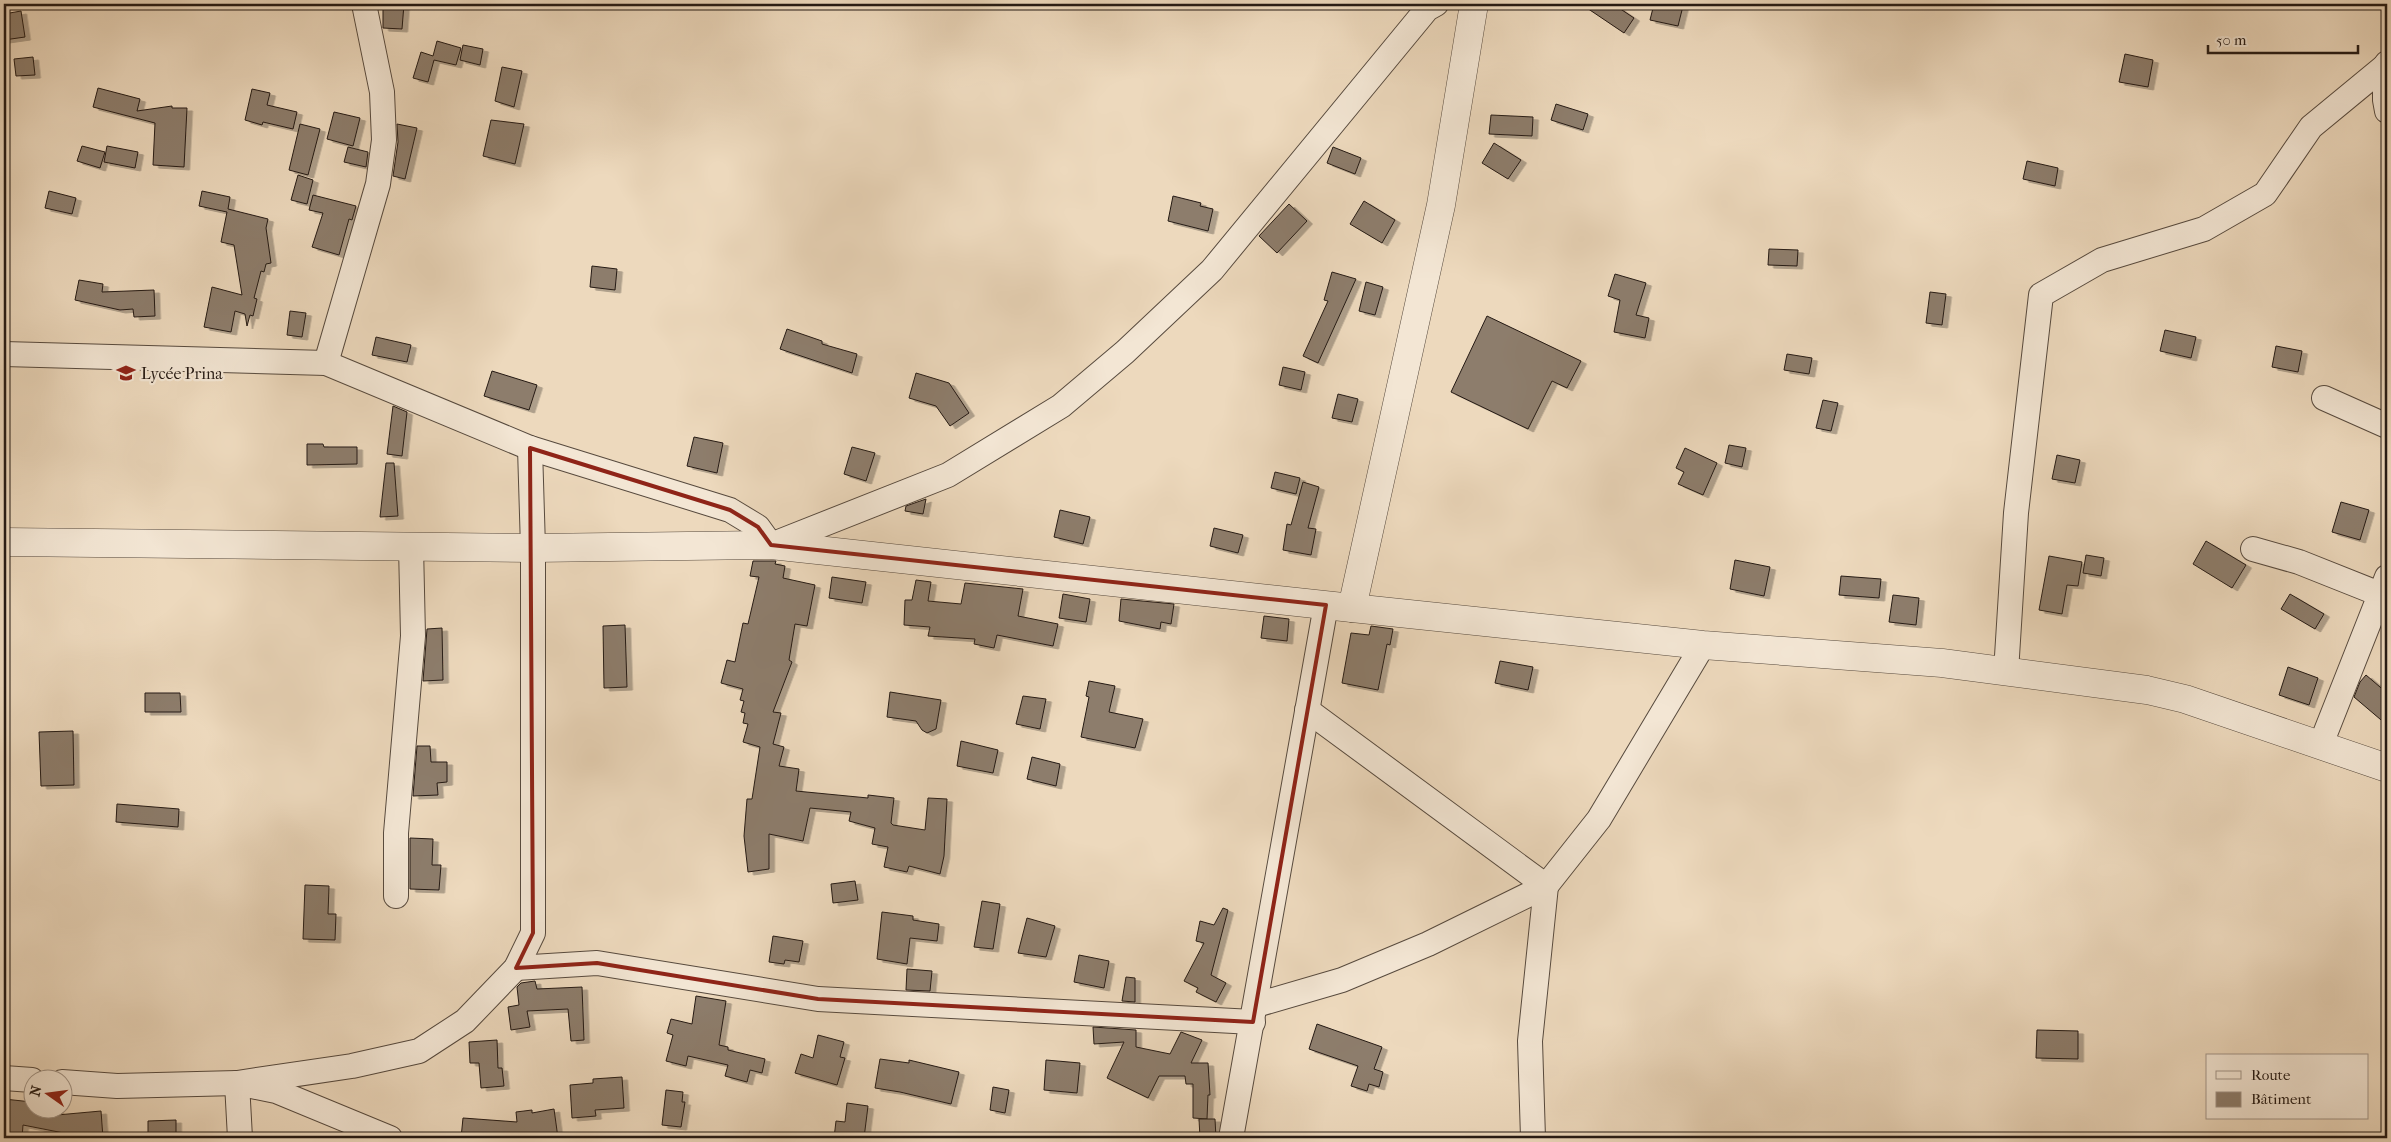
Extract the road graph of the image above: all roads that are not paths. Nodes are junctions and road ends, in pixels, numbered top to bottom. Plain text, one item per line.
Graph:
1 (364, 4) edge
2 (1436, 4) edge
3 (1474, 4) edge
4 (2386, 64) edge
5 (2387, 111) edge
6 (4, 354) edge
7 (326, 362) junction
8 (2324, 398) dead end
9 (2387, 426) edge
10 (530, 448) junction
11 (4, 542) edge
12 (771, 545) junction
13 (411, 546) junction
14 (533, 548) junction
15 (2253, 548) dead end
16 (2385, 590) edge
17 (1326, 605) junction
18 (1352, 608) junction
19 (1703, 645) junction
20 (2006, 672) junction
21 (1307, 710) junction
22 (2321, 744) junction
23 (2387, 768) edge
24 (1546, 886) junction
25 (396, 896) dead end
26 (516, 968) junction
27 (1255, 1014) junction
28 (4, 1078) edge
29 (22, 1079) edge
30 (72, 1083) edge
31 (236, 1083) junction
32 (240, 1138) edge
33 (390, 1138) edge
34 (1231, 1138) edge
35 (1533, 1138) edge

1 - 7 street
2 - 12 street
3 - 18 street
4 - 5 street
4 - 20 street
6 - 7 street
7 - 10 street
8 - 9 street
10 - 12 street
10 - 14 street
11 - 13 street
12 - 14 street
12 - 17 street
13 - 14 street
13 - 25 street
14 - 26 street
15 - 16 street
16 - 22 street
17 - 18 street
17 - 21 street
18 - 19 street
19 - 20 street
19 - 24 street
20 - 22 street
21 - 24 street
21 - 27 street
22 - 23 street
24 - 27 street
24 - 35 street
26 - 27 street
26 - 31 street
27 - 34 street
28 - 29 street
30 - 31 street
31 - 32 street
31 - 33 street

